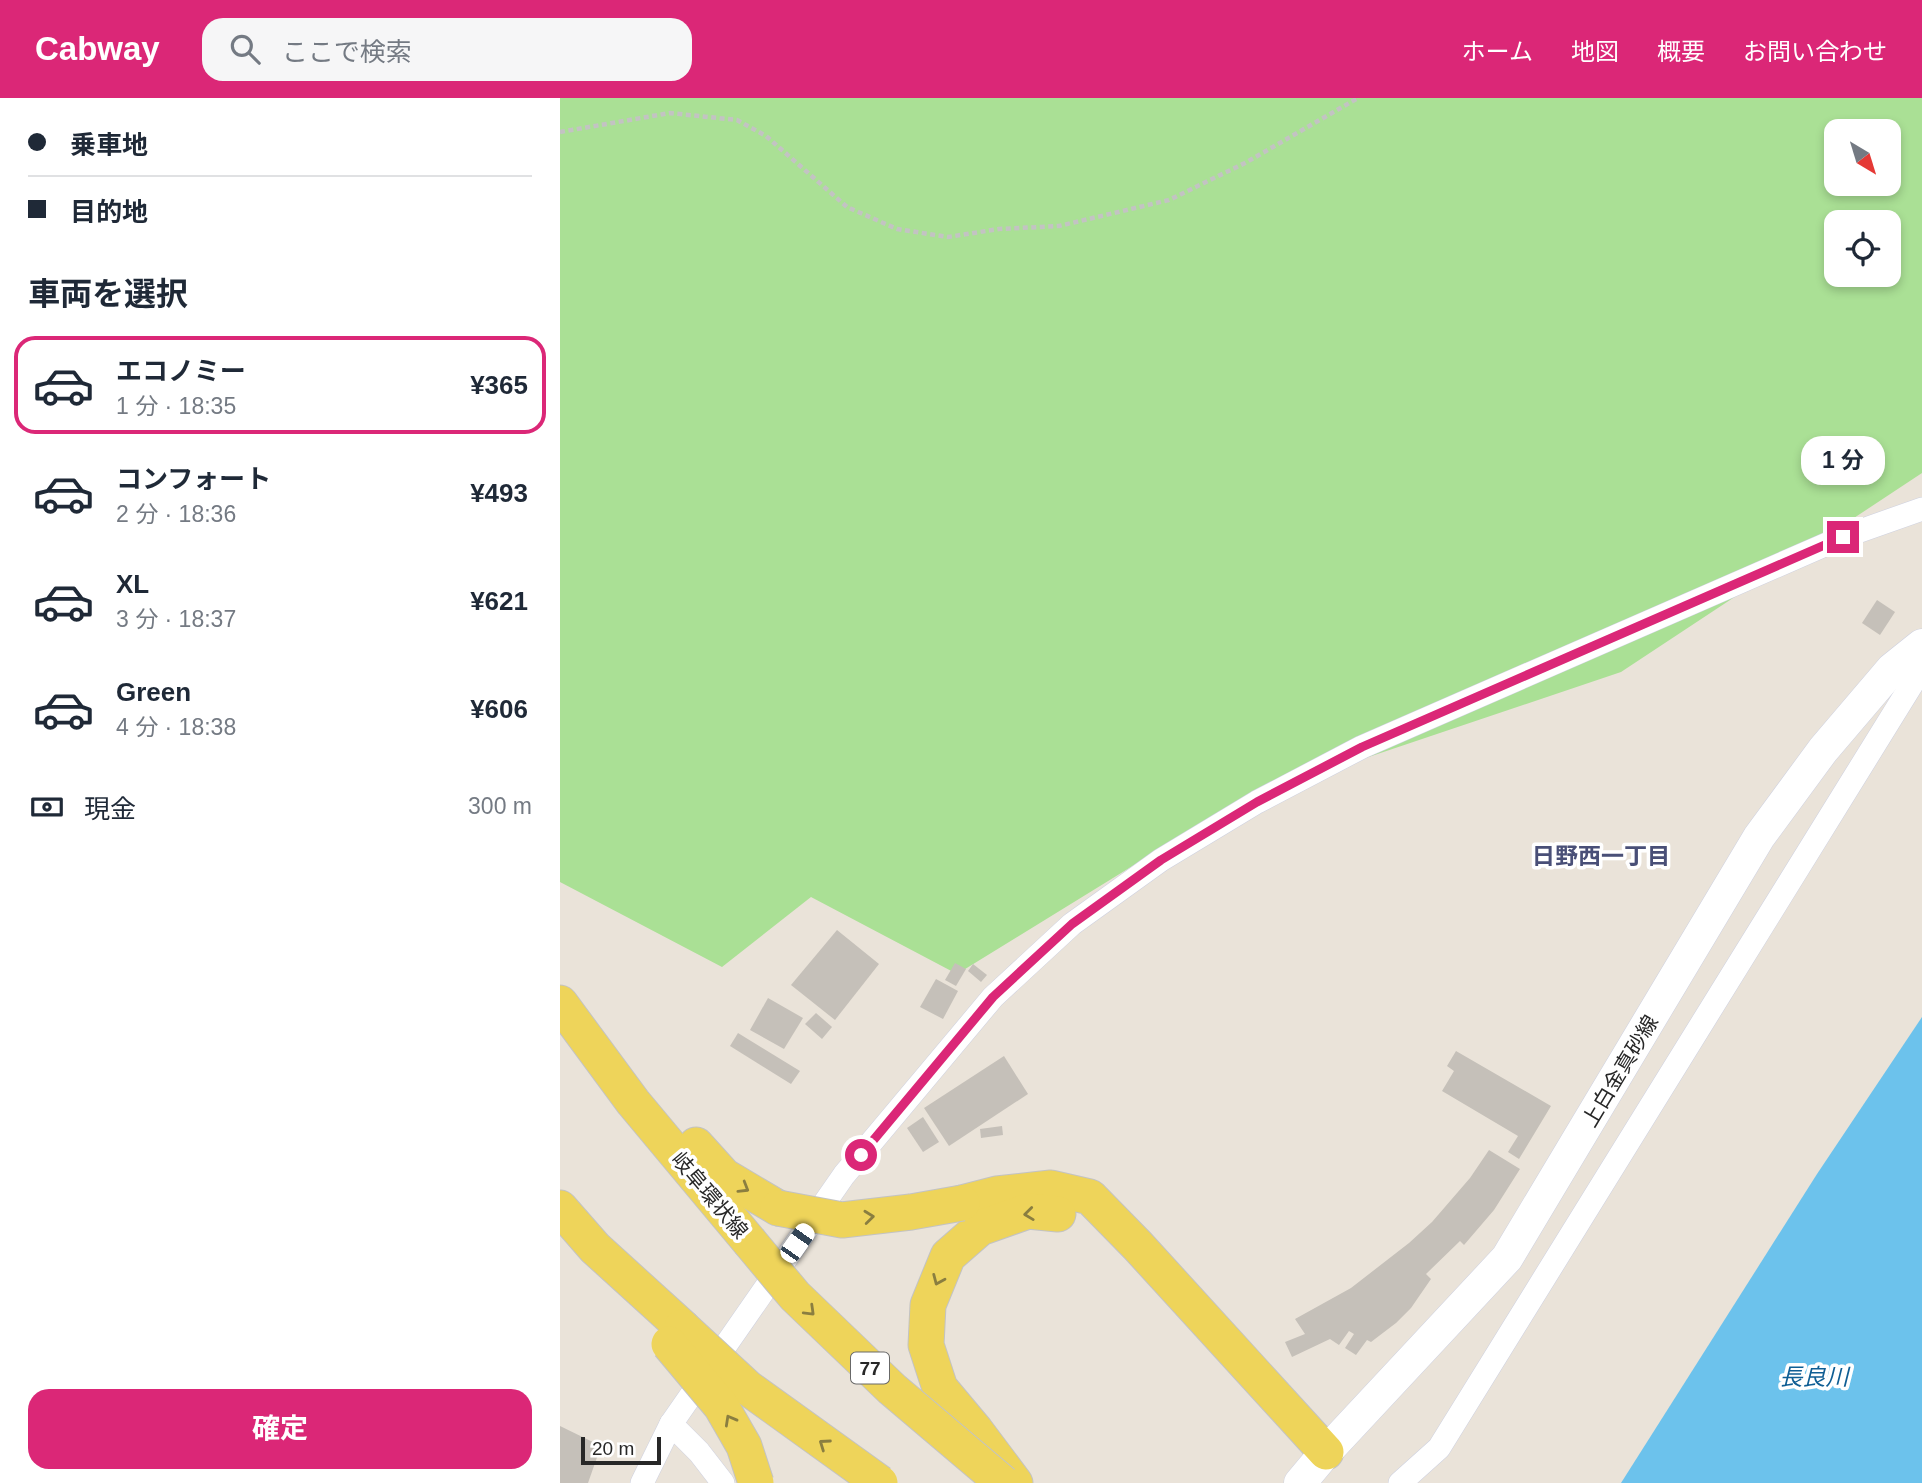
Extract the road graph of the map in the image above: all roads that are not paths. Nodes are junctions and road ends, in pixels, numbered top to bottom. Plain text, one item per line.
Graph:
1 (1922, 509) edge
2 (1922, 645) edge
3 (1922, 668) edge
4 (560, 1001) edge
5 (560, 1209) edge
6 (971, 1215) junction
7 (675, 1336) junction
8 (671, 1424) junction
9 (1326, 1452) junction
10 (642, 1483) edge
11 (723, 1483) edge
12 (756, 1483) edge
13 (880, 1483) edge
14 (1003, 1483) edge
15 (1015, 1483) edge
16 (1300, 1483) edge
17 (1400, 1483) edge

1 - 8 street
2 - 9 main road, 上白金真砂線
3 - 17 street
4 -> 6 main road, 77, bridge
4 -> 14 main road, 岐阜環状線 / 77, bridge
5 - 7 main road
6 - 9 main road, 77
6 -> 15 main road, 77
12 -> 7 main road, bridge
13 -> 7 main road, bridge
8 - 10 street
8 - 11 street
9 - 16 main road, 上白金真砂線

